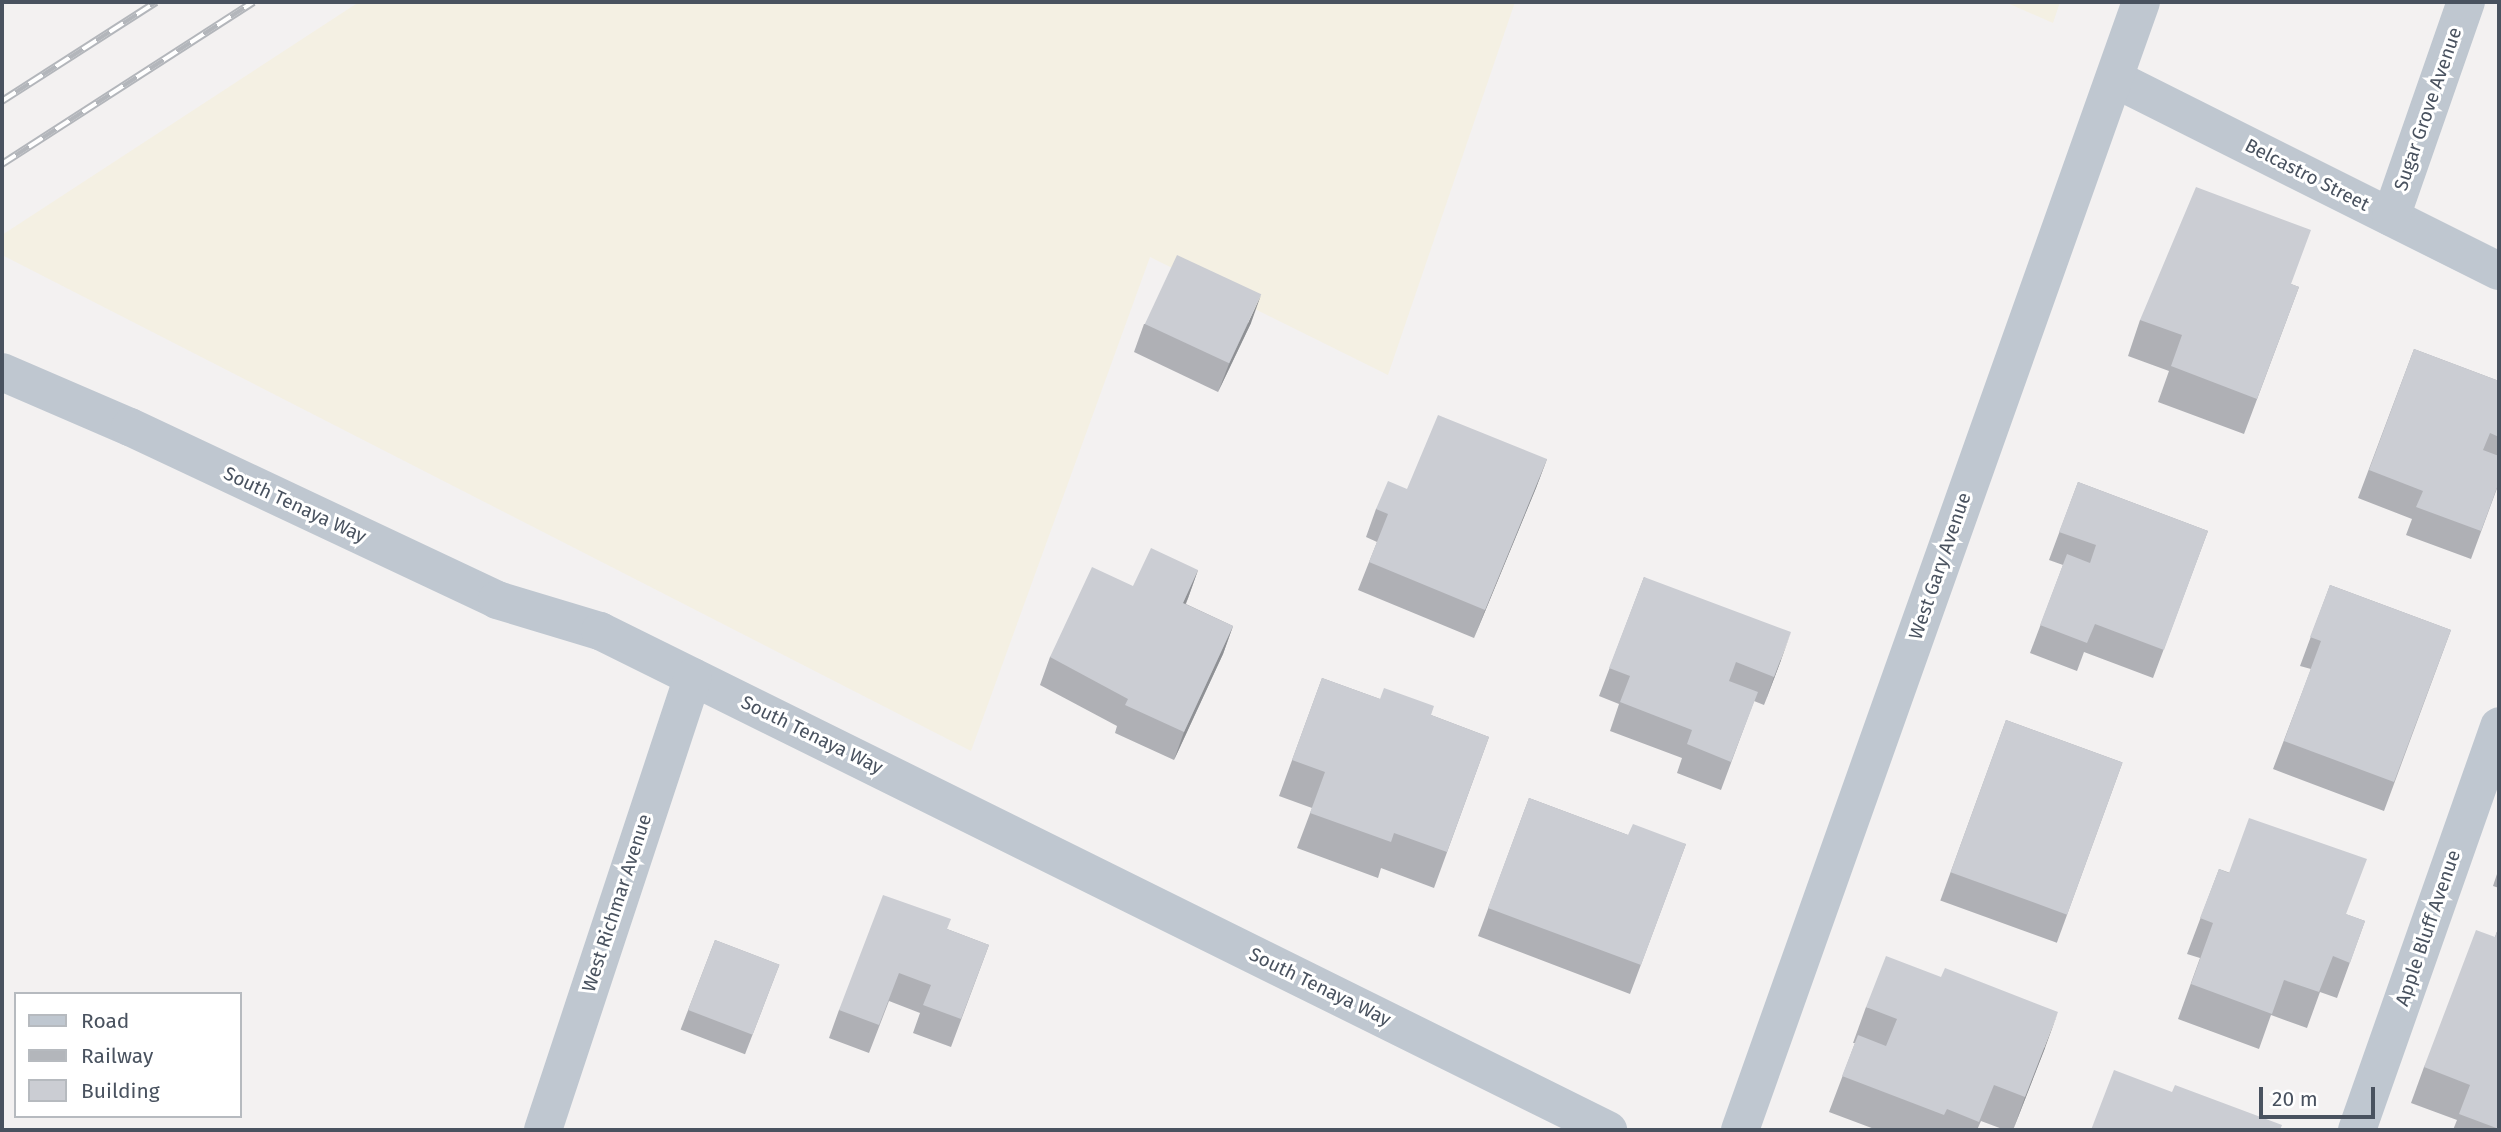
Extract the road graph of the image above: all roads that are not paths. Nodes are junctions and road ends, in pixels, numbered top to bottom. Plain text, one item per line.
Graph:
1 (2141, 2) edge
2 (2466, 2) edge
3 (2115, 79) junction
4 (2391, 217) junction
5 (2499, 271) edge
6 (2, 372) edge
7 (693, 677) junction
8 (2499, 726) edge
9 (543, 1130) edge
10 (1608, 1130) edge
11 (1740, 1130) edge
12 (2357, 1130) edge

1 - 3 street, West Gary Avenue
2 - 4 street, Sugar Grove Avenue
3 - 4 street, Belcastro Street
3 - 11 street, West Gary Avenue
4 - 5 street, Belcastro Street
6 - 7 street, South Tenaya Way
7 - 9 street, West Richmar Avenue
7 - 10 street, South Tenaya Way
8 - 12 street, Apple Bluff Avenue

